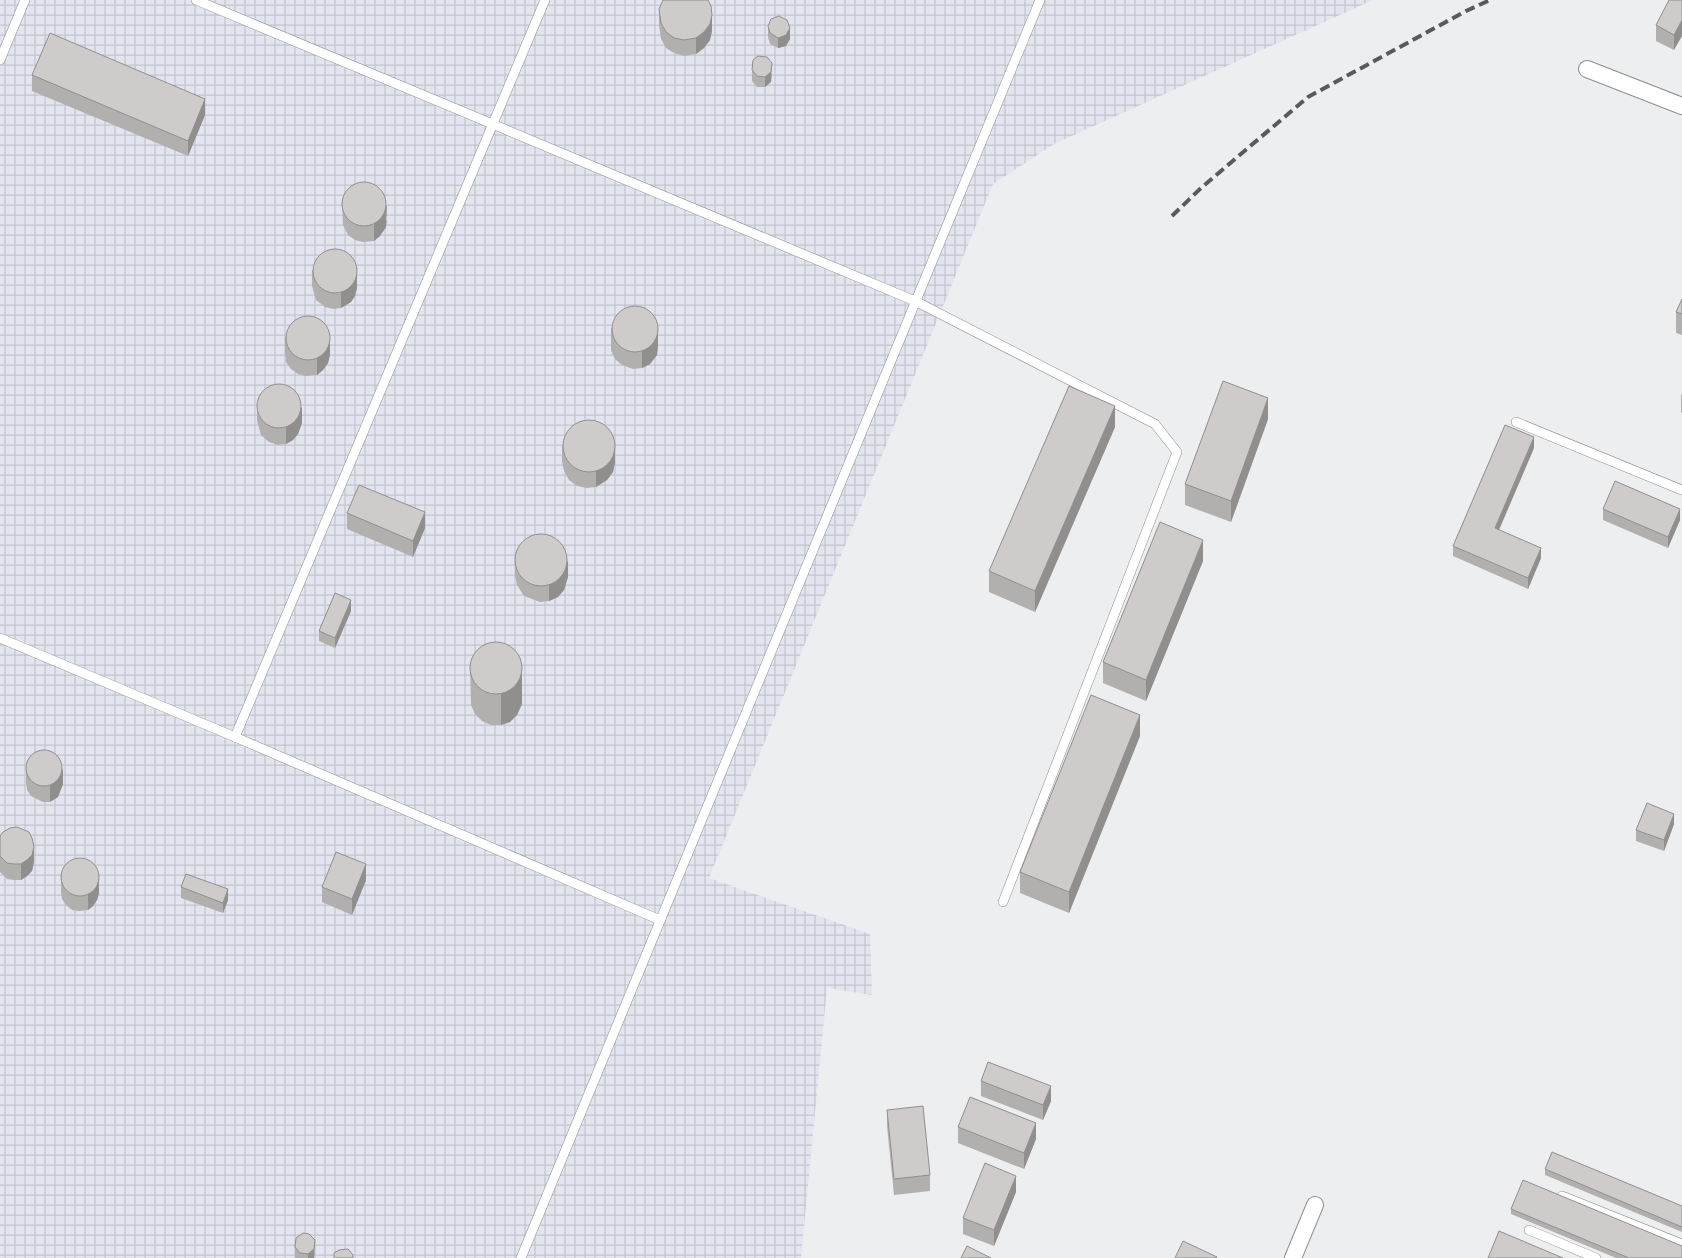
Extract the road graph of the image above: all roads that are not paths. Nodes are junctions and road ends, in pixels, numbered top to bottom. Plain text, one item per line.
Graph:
1 (25, 0) edge
2 (196, 0) edge
3 (545, 0) edge
4 (1040, 0) edge
5 (0, 60) edge
6 (1587, 68) dead end
7 (1682, 106) edge
8 (492, 125) junction
9 (915, 301) junction
10 (1516, 422) dead end
11 (1682, 490) edge
12 (0, 638) edge
13 (235, 736) junction
14 (1003, 902) dead end
15 (660, 920) junction
16 (1557, 1194) edge
17 (1315, 1205) dead end
18 (1529, 1230) dead end
19 (1682, 1244) edge
20 (520, 1258) edge
21 (1293, 1258) edge
22 (1596, 1258) edge

1 - 5 lane
2 - 8 lane
3 - 8 lane
4 - 9 lane
6 - 7 street
8 - 9 lane
8 - 13 lane
9 - 14 lane
9 - 15 lane
10 - 11 lane
12 - 13 lane
13 - 15 lane
15 - 20 lane
16 - 19 lane
17 - 21 street
18 - 22 lane

